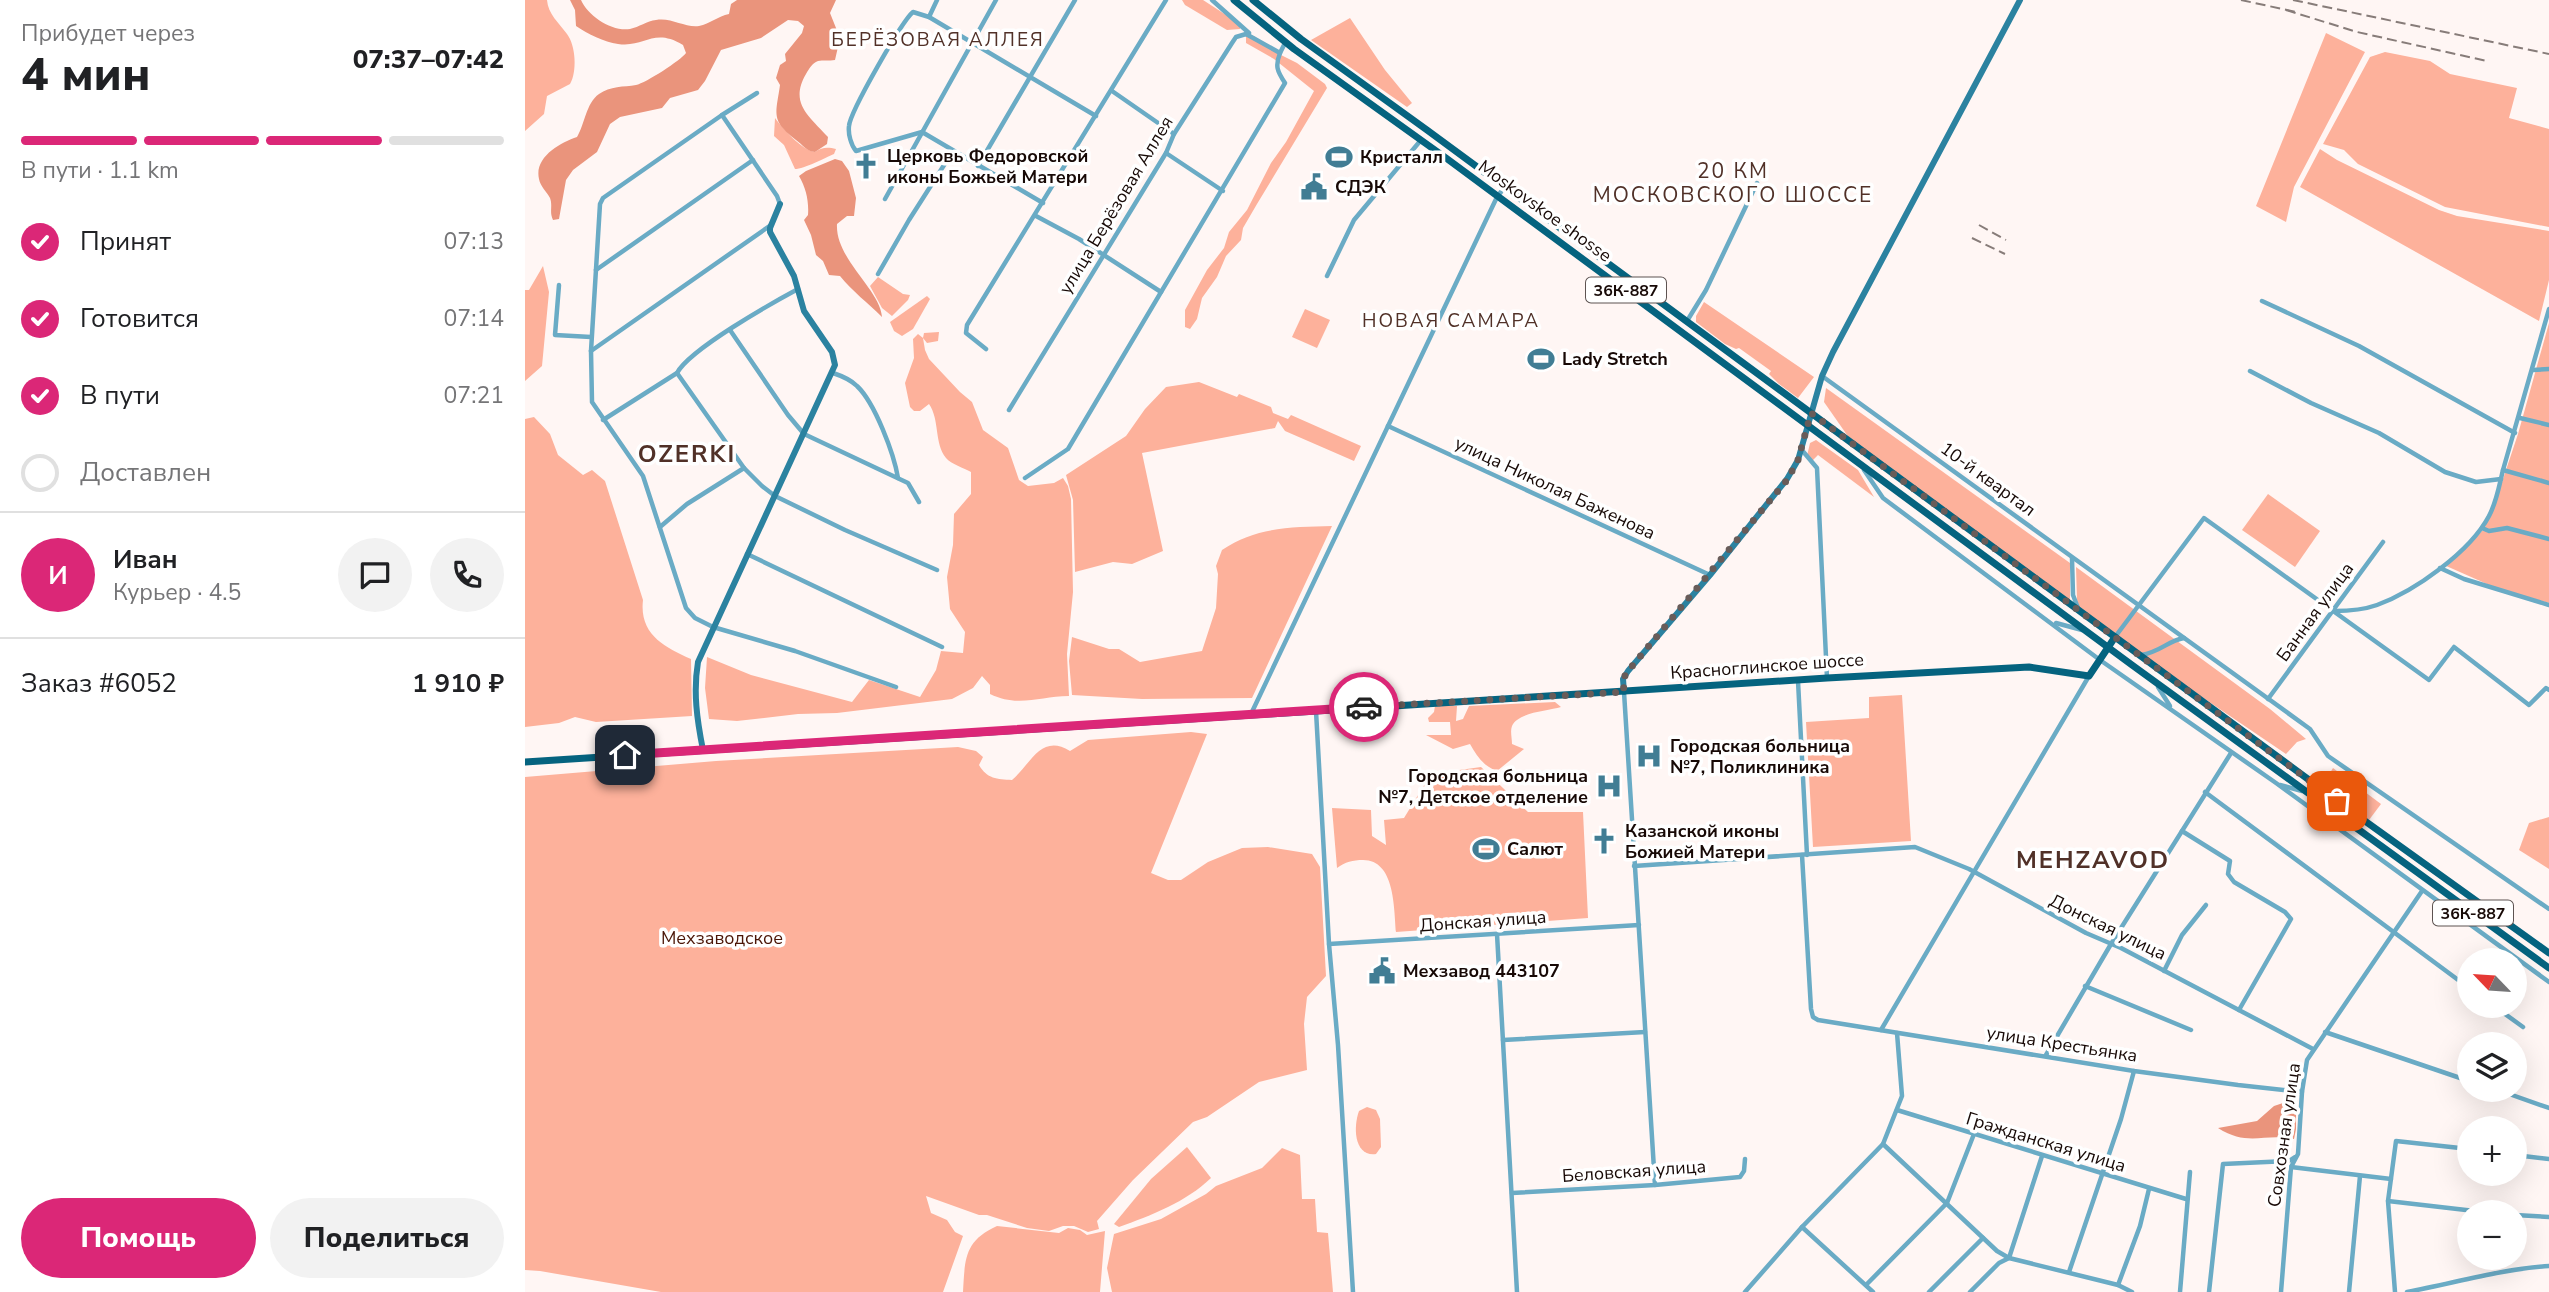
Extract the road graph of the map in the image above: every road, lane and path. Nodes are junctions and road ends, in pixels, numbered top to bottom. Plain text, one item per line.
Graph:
1 (937, 0) edge
2 (996, 0) edge
3 (1075, 0) edge
4 (1166, 0) edge
5 (1212, 0) edge
6 (1234, 0) edge
7 (1253, 0) edge
8 (2020, 0) edge
9 (929, 17) junction
10 (1282, 24) junction
11 (1273, 34) junction
12 (1301, 39) junction
13 (972, 41) junction
14 (1258, 41) junction
15 (1286, 43) junction
16 (1294, 49) junction
17 (1280, 53) junction
18 (1030, 76) junction
19 (1112, 91) junction
20 (757, 93) dead end
21 (722, 115) junction
22 (1096, 116) junction
23 (922, 132) junction
24 (1174, 134) junction
25 (1421, 140) junction
26 (953, 151) junction
27 (1166, 153) junction
28 (753, 160) junction
29 (978, 166) junction
30 (1757, 183) dead end
31 (1504, 188) junction
32 (1223, 191) junction
33 (1497, 197) junction
34 (885, 199) dead end
35 (1043, 203) junction
36 (780, 204) joint
37 (1036, 216) junction
38 (771, 225) junction
39 (1103, 255) junction
40 (595, 271) junction
41 (878, 274) dead end
42 (1327, 276) dead end
43 (559, 285) dead end
44 (798, 289) junction
45 (1161, 292) junction
46 (2262, 301) dead end
47 (2549, 309) edge
48 (1686, 322) junction
49 (730, 330) junction
50 (591, 337) junction
51 (986, 349) dead end
52 (590, 351) junction
53 (2549, 369) edge
54 (2533, 370) junction
55 (2250, 371) dead end
56 (677, 373) junction
57 (833, 373) junction
58 (1822, 376) junction
59 (1009, 410) dead end
60 (1811, 413) junction
61 (2520, 418) junction
62 (603, 419) junction
63 (1807, 424) junction
64 (2549, 425) edge
65 (1388, 426) junction
66 (2515, 433) junction
67 (804, 434) junction
68 (1801, 449) junction
69 (1860, 464) junction
70 (744, 468) junction
71 (2503, 470) junction
72 (898, 478) junction
73 (1025, 478) dead end
74 (2501, 479) junction
75 (2549, 483) edge
76 (775, 496) junction
77 (919, 502) dead end
78 (660, 527) junction
79 (2482, 528) junction
80 (2549, 539) edge
81 (2383, 542) dead end
82 (747, 554) junction
83 (2072, 557) junction
84 (2439, 568) junction
85 (937, 570) dead end
86 (1710, 575) junction
87 (2139, 604) junction
88 (2549, 605) edge
89 (2078, 608) junction
90 (2333, 611) junction
91 (2052, 622) junction
92 (713, 627) junction
93 (2087, 631) junction
94 (2115, 637) junction
95 (2185, 638) junction
96 (943, 647) dead end
97 (2109, 647) junction
98 (2140, 655) junction
99 (2100, 660) junction
100 (2089, 676) junction
101 (1826, 678) junction
102 (1798, 680) junction
103 (2154, 681) junction
104 (896, 687) dead end
105 (2549, 690) edge
106 (1624, 692) junction
107 (2269, 699) junction
108 (2172, 709) junction
109 (1317, 711) junction
110 (1251, 714) junction
111 (703, 750) junction
112 (2231, 753) junction
113 (525, 762) edge
114 (2276, 783) junction
115 (2205, 792) junction
116 (2308, 793) junction
117 (2182, 831) junction
118 (2403, 849) junction
119 (1805, 855) junction
120 (2399, 858) junction
121 (2416, 858) junction
122 (1634, 866) junction
123 (2410, 867) junction
124 (1973, 872) junction
125 (2422, 891) junction
126 (2206, 905) dead end
127 (2549, 909) edge
128 (1639, 925) junction
129 (2394, 932) junction
130 (1497, 934) junction
131 (1329, 944) junction
132 (2111, 944) junction
133 (2549, 953) edge
134 (2549, 968) edge
135 (2164, 971) junction
136 (2457, 979) edge
137 (2549, 982) edge
138 (2085, 986) junction
139 (2239, 1010) junction
140 (2511, 1018) edge
141 (2523, 1027) dead end
142 (1881, 1030) junction
143 (2191, 1030) dead end
144 (1645, 1032) junction
145 (2325, 1032) junction
146 (1897, 1033) junction
147 (1503, 1040) junction
148 (2313, 1049) junction
149 (2046, 1055) junction
150 (2134, 1071) junction
151 (2457, 1077) edge
152 (2302, 1092) junction
153 (2527, 1100) edge
154 (2549, 1108) edge
155 (1897, 1110) junction
156 (1974, 1134) junction
157 (1883, 1144) junction
158 (2457, 1148) edge
159 (2298, 1154) junction
160 (2042, 1156) junction
161 (2527, 1156) edge
162 (2549, 1158) edge
163 (1745, 1159) dead end
164 (2291, 1167) junction
165 (2190, 1172) dead end
166 (2103, 1173) junction
167 (2360, 1176) junction
168 (2392, 1179) junction
169 (1655, 1185) junction
170 (2149, 1189) junction
171 (1512, 1193) junction
172 (2186, 1199) junction
173 (2388, 1201) junction
174 (1947, 1203) junction
175 (2457, 1209) edge
176 (2527, 1216) edge
177 (2549, 1217) edge
178 (1803, 1227) junction
179 (1983, 1238) junction
180 (2009, 1258) junction
181 (2549, 1266) edge
182 (2069, 1272) junction
183 (1866, 1285) junction
184 (2118, 1285) junction
185 (1353, 1292) edge
186 (1517, 1292) edge
187 (1745, 1292) edge
188 (1873, 1292) edge
189 (1929, 1292) edge
190 (1970, 1292) edge
191 (2132, 1292) edge
192 (2180, 1292) edge
193 (2209, 1292) edge
194 (2281, 1292) edge
195 (2349, 1292) edge
196 (2395, 1292) edge
197 (2407, 1292) edge

1 - 9 street
2 - 13 street
3 - 18 street
4 - 19 street
5 - 14 street
6 - 11 main road, Moskovskoe shosse / 36К-887
7 - 10 main road, Moskovskoe shosse / 36К-887
8 - 58 street
9 - 13 street
9 - 23 street
10 - 11 main road
10 - 12 main road, Moskovskoe shosse / 36К-887
11 - 15 main road, Moskovskoe shosse / 36К-887
12 - 16 main road
12 - 31 main road, Moskovskoe shosse / 36К-887
13 - 18 street
13 - 23 street
14 - 17 street
14 - 24 street, улица Берёзовая Аллея
15 - 16 main road, Moskovskoe shosse / 36К-887
15 - 17 street
16 - 25 main road, Moskovskoe shosse / 36К-887
17 - 32 street
18 - 22 street
18 - 29 street
19 - 22 street
19 - 24 street
20 - 21 street
21 - 28 street
21 - 40 street
22 - 35 street
23 - 26 street
23 - 34 street
24 - 27 street, улица Берёзовая Аллея
25 - 33 main road, Moskovskoe shosse / 36К-887
25 - 42 street
26 - 29 street
26 - 41 street
27 - 32 street
27 - 39 street, улица Берёзовая Аллея
28 - 36 street
28 - 40 street
29 - 35 street
30 - 48 street
31 - 33 street
31 - 48 main road, Moskovskoe shosse / 36К-887
32 - 45 street
33 - 63 main road, Moskovskoe shosse / 36К-887
33 - 65 street
35 - 37 street
36 - 38 street
37 - 39 street
37 - 51 street
38 - 44 street
38 - 52 street
39 - 45 street
39 - 59 street, улица Берёзовая Аллея
40 - 50 street
43 - 50 street
44 - 49 street
44 - 57 street
45 - 73 street
46 - 66 street
47 - 54 street
48 - 60 main road, Moskovskoe shosse / 36К-887
49 - 56 street
49 - 67 street
50 - 52 street
52 - 62 street
53 - 54 street
54 - 61 street
55 - 74 street
56 - 62 street
56 - 70 street
57 - 67 street
57 - 72 street
58 - 60 street
58 - 83 street, 10-й квартал
60 - 63 street
60 - 89 main road, Moskovskoe shosse / 36К-887
61 - 64 street
61 - 66 street
62 - 78 street
63 - 68 street
63 - 69 main road, Moskovskoe shosse / 36К-887
65 - 86 street, улица Николая Баженова
65 - 110 street
66 - 71 street
67 - 72 street
67 - 76 street
68 - 86 street
68 - 101 street
69 - 91 street
69 - 93 main road, Moskovskoe shosse / 36К-887
70 - 76 street
70 - 78 street
71 - 74 street
71 - 75 street
72 - 77 street
74 - 79 street
76 - 82 street
76 - 85 street
78 - 92 street
79 - 80 street
79 - 84 street
81 - 90 street, Банная улица
82 - 92 street
82 - 96 street
83 - 87 street, 10-й квартал
83 - 89 street
84 - 88 street
84 - 90 street
86 - 106 street
87 - 90 street
87 - 94 street
87 - 95 street, 10-й квартал
89 - 94 main road, Moskovskoe shosse / 36К-887
90 - 105 street
90 - 107 street, Банная улица
91 - 93 street
91 - 99 street
92 - 104 street
92 - 111 street
93 - 97 main road, Moskovskoe shosse / 36К-887
94 - 97 main road
94 - 98 main road, Moskovskoe shosse / 36К-887
95 - 98 street
95 - 107 street, 10-й квартал
97 - 99 main road
97 - 103 main road, Moskovskoe shosse / 36К-887
98 - 118 main road, Moskovskoe shosse / 36К-887
99 - 100 main road
99 - 108 street
100 - 101 main road, Красноглинское шоссе
100 - 124 street
101 - 102 main road, Красноглинское шоссе
102 - 106 main road, Красноглинское шоссе
102 - 119 street
103 - 108 street
103 - 116 main road, Moskovskoe shosse / 36К-887
106 - 109 main road, Красноглинское шоссе
106 - 122 street
107 - 127 street, 10-й квартал
108 - 112 street
109 - 110 main road, Красноглинское шоссе
109 - 131 street
110 - 111 main road, Красноглинское шоссе
111 - 113 main road, Красноглинское шоссе
112 - 114 street
112 - 115 street
114 - 116 street
114 - 125 street
115 - 117 street
115 - 129 street
116 - 120 main road, Moskovskoe shosse / 36К-887
117 - 132 street
117 - 139 street
118 - 120 main road
118 - 121 main road, Moskovskoe shosse / 36К-887
119 - 122 street, Донская улица
119 - 124 street, Донская улица
119 - 142 street, улица Крестьянка
120 - 123 main road, Moskovskoe shosse / 36К-887
121 - 123 main road
121 - 133 main road, Moskovskoe shosse / 36К-887
122 - 128 street
123 - 134 main road, Moskovskoe shosse / 36К-887
124 - 132 street, Донская улица
124 - 142 street
125 - 129 street, Совхозная улица
125 - 137 street
126 - 135 street
128 - 130 street, Донская улица
128 - 144 street
129 - 136 street
129 - 145 street, Совхозная улица
130 - 131 street, Донская улица
130 - 147 street
131 - 185 street
132 - 135 street, Донская улица
132 - 138 street
135 - 139 street, Донская улица
138 - 143 street
138 - 149 street
139 - 148 street, Донская улица
140 - 141 street
142 - 146 street, улица Крестьянка
144 - 147 street
144 - 169 street
145 - 148 street, Совхозная улица
145 - 151 street
146 - 149 street, улица Крестьянка
146 - 155 street
147 - 171 street
148 - 152 street, Совхозная улица
149 - 150 street, улица Крестьянка
150 - 152 street, улица Крестьянка
150 - 166 street
152 - 159 street, Совхозная улица
153 - 154 street
155 - 156 street, Гражданская улица
155 - 157 street
156 - 160 street, Гражданская улица
156 - 174 street
157 - 174 street
157 - 178 street
158 - 168 street
159 - 164 street, Совхозная улица
159 - 193 street
160 - 166 street, Гражданская улица
160 - 180 street
161 - 162 street
163 - 169 street, Беловская улица
164 - 167 street
164 - 194 street, Совхозная улица
165 - 172 street
166 - 170 street, Гражданская улица
166 - 182 street
167 - 168 street
167 - 195 street
168 - 173 street
169 - 171 street, Беловская улица
170 - 172 street, Гражданская улица
170 - 184 street
171 - 186 street
172 - 192 street
173 - 175 street
173 - 196 street
174 - 179 street
174 - 183 street
176 - 177 street
178 - 183 street
178 - 187 street
179 - 180 street
179 - 189 street
180 - 182 street
180 - 190 street
181 - 197 street
182 - 184 street
183 - 188 street
184 - 191 street

